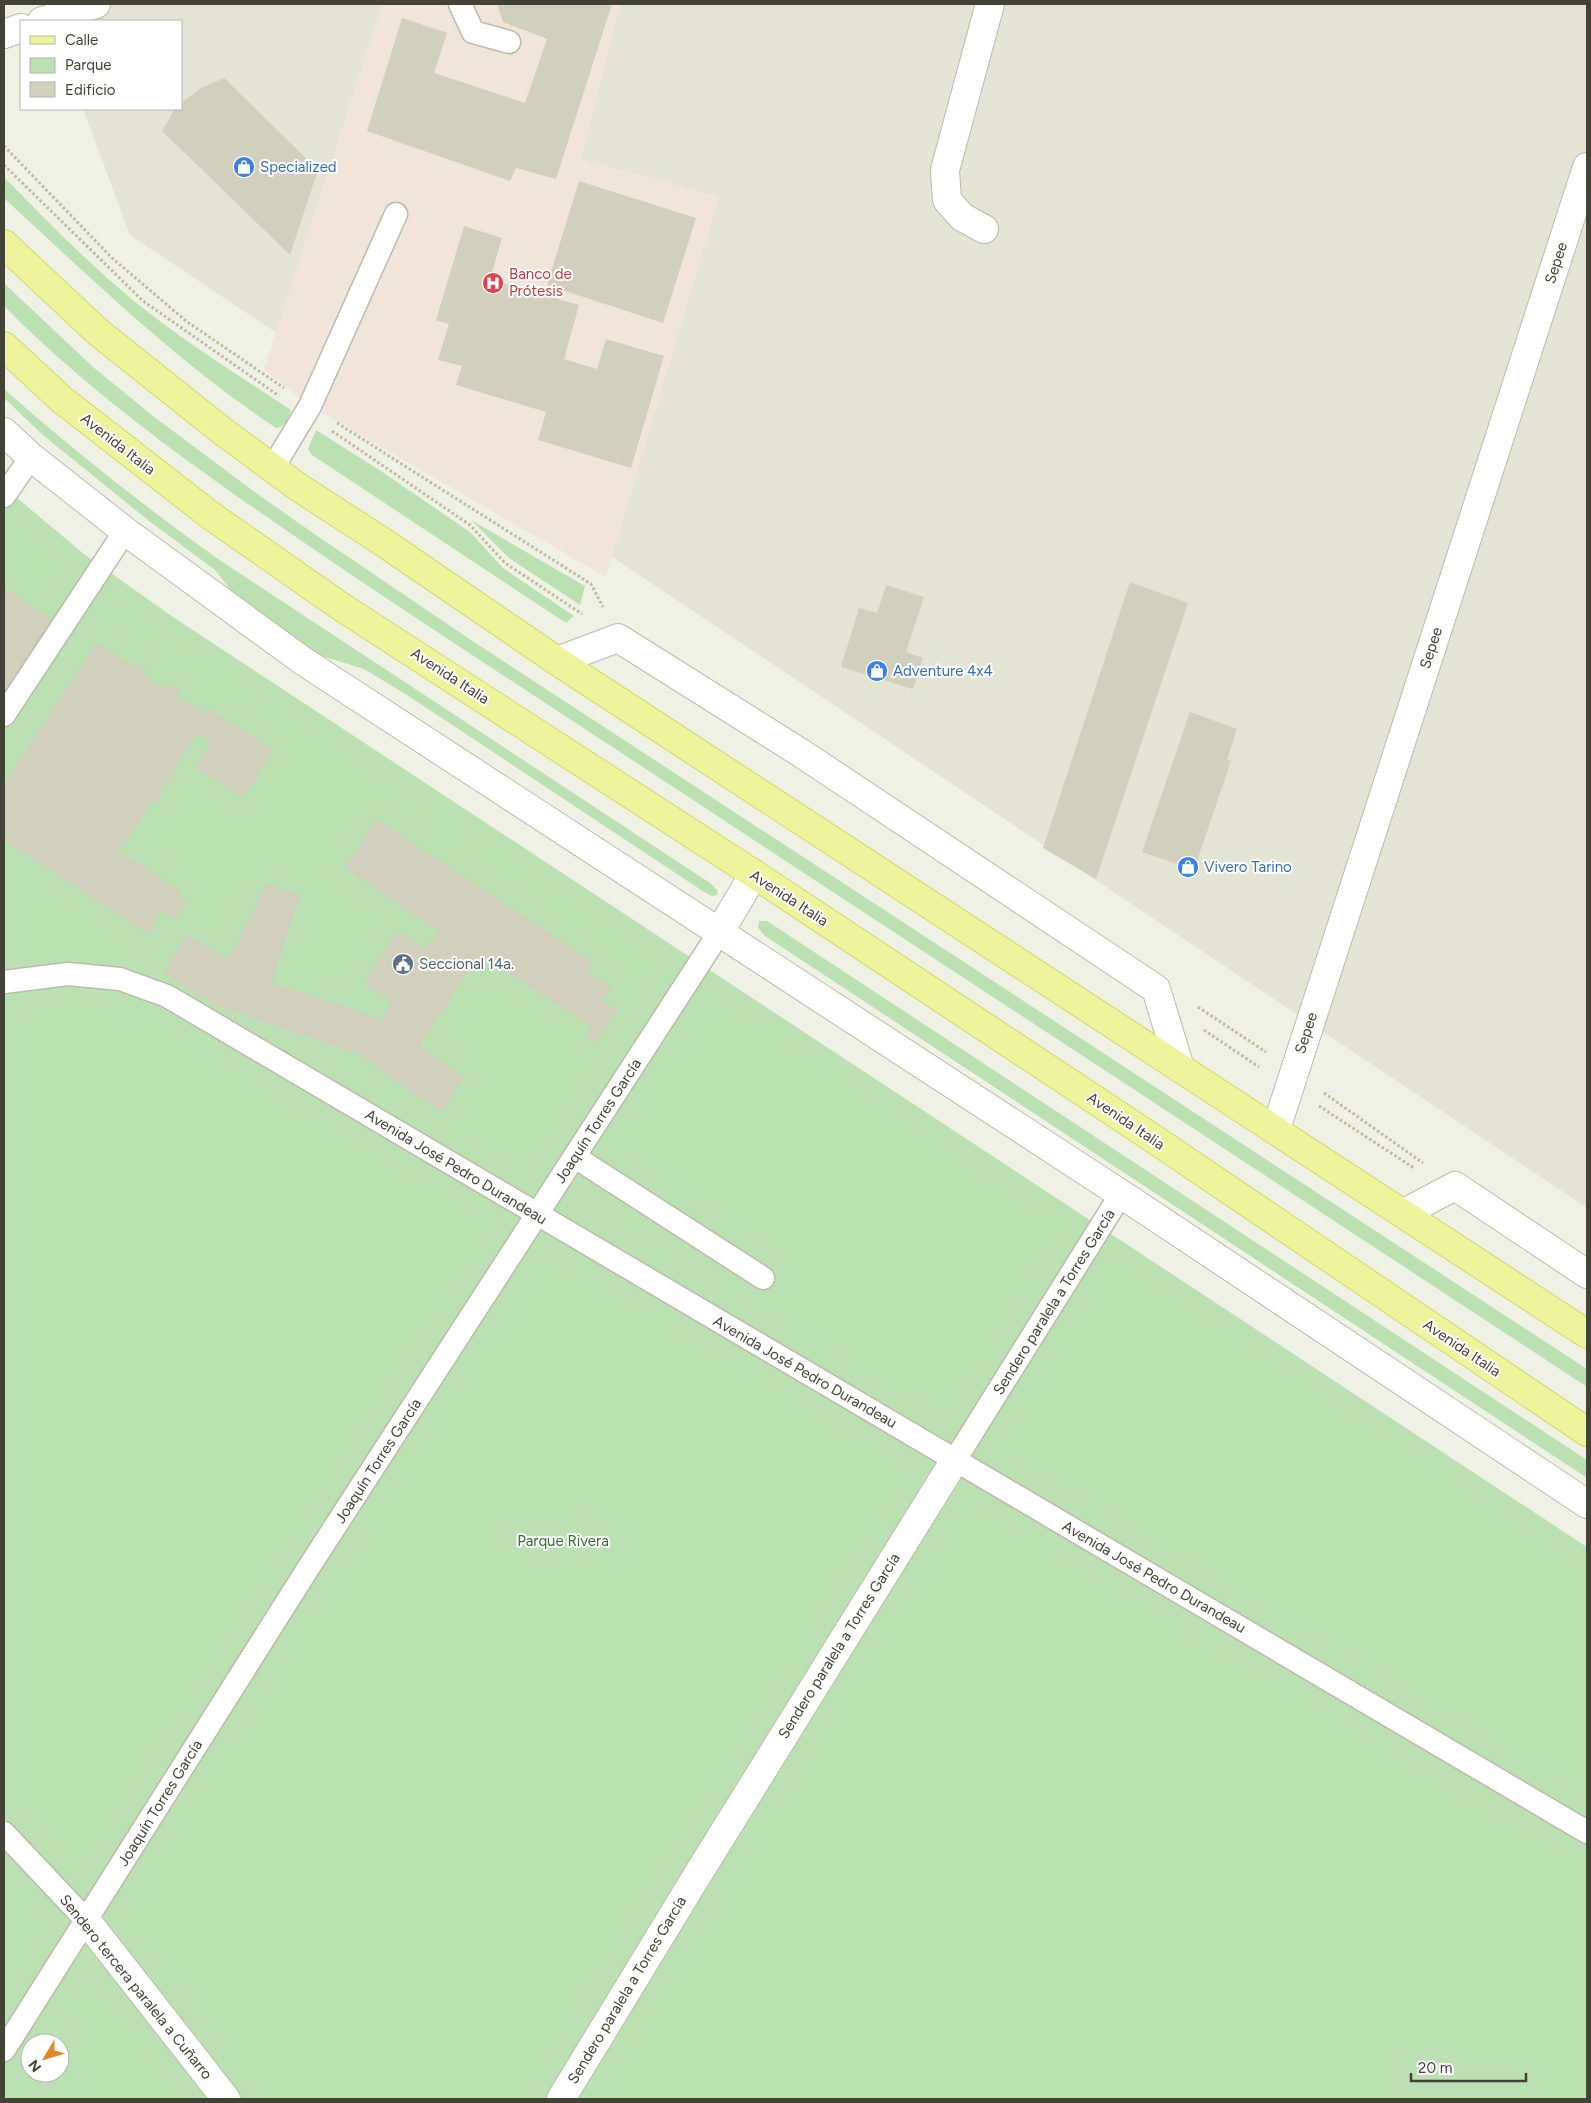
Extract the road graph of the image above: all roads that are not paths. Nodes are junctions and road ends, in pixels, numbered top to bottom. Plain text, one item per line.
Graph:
1 (96, 4) edge
2 (460, 4) edge
3 (990, 4) edge
4 (45, 20) edge
5 (20, 28) edge
6 (4, 34) edge
7 (508, 42) dead end
8 (1587, 168) edge
9 (396, 214) dead end
10 (984, 229) dead end
11 (4, 244) edge
12 (4, 346) edge
13 (4, 432) edge
14 (30, 456) junction
15 (272, 469) junction
16 (4, 496) edge
17 (125, 531) junction
18 (557, 661) junction
19 (4, 715) edge
20 (754, 874) junction
21 (719, 933) junction
22 (4, 982) edge
23 (1180, 1068) junction
24 (1276, 1129) junction
25 (575, 1157) junction
26 (1121, 1194) junction
27 (1404, 1213) junction
28 (538, 1215) junction
29 (1587, 1274) edge
30 (763, 1278) dead end
31 (1587, 1334) edge
32 (1587, 1432) edge
33 (955, 1460) junction
34 (1587, 1504) edge
35 (1587, 1832) edge
36 (4, 1833) edge
37 (86, 1920) junction
38 (4, 2050) edge
39 (226, 2099) edge
40 (561, 2099) edge

1 - 4 street
2 - 7 lane
3 - 10 street
5 - 6 street
8 - 24 street, Sepee
9 - 15 lane
11 - 15 main road
12 - 20 main road, Avenida Italia
13 - 14 street
14 - 16 lane
14 - 17 street
15 - 18 main road
17 - 19 lane
17 - 21 street
18 - 23 main road
18 - 23 street
20 - 21 street, Joaquín Torres García
20 - 32 main road, Avenida Italia
21 - 25 lane, Joaquín Torres García
21 - 26 street
22 - 28 lane, Avenida José Pedro Durandeau
23 - 24 main road
24 - 27 main road
25 - 28 lane, Joaquín Torres García
25 - 30 lane
26 - 33 lane, Sendero paralela a Torres García
26 - 34 street
27 - 29 street
27 - 31 main road
28 - 33 lane, Avenida José Pedro Durandeau
28 - 37 lane, Joaquín Torres García
33 - 35 lane, Avenida José Pedro Durandeau
33 - 40 street, Sendero paralela a Torres García
36 - 37 lane, Sendero tercera paralela a Cuñarro
37 - 38 lane, Joaquín Torres García
37 - 39 street, Sendero tercera paralela a Cuñarro

